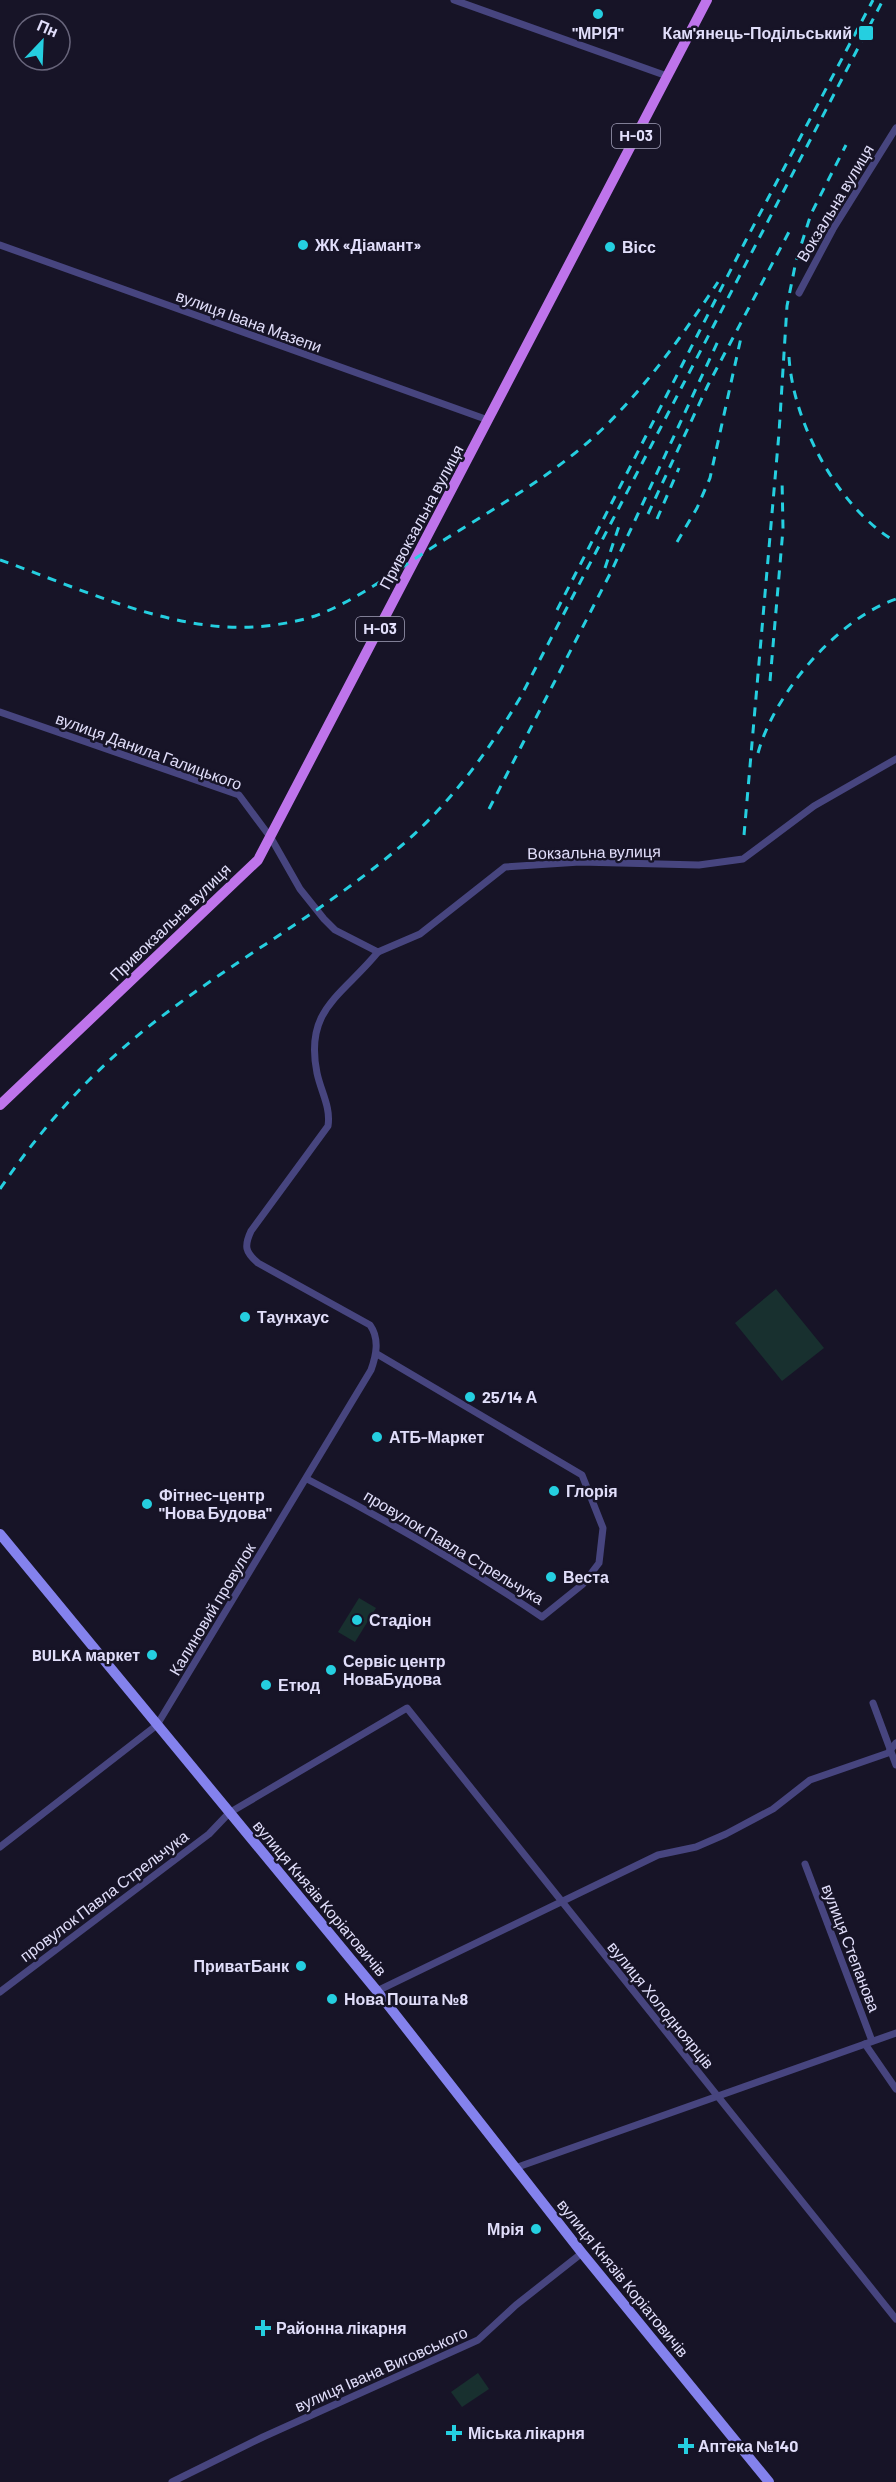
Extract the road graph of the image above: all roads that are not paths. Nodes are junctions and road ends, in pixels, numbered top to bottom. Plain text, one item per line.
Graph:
1 (454, 0) edge
2 (707, 0) edge
3 (667, 76) junction
4 (896, 128) edge
5 (0, 245) edge
6 (799, 293) dead end
7 (488, 420) junction
8 (0, 712) edge
9 (896, 759) edge
10 (271, 838) junction
11 (378, 952) junction
12 (0, 1105) edge
13 (377, 1354) junction
14 (308, 1479) junction
15 (0, 1534) edge
16 (873, 1703) dead end
17 (407, 1708) joint
18 (157, 1725) junction
19 (896, 1743) edge
20 (891, 1750) junction
21 (896, 1765) edge
22 (229, 1813) junction
23 (0, 1847) edge
24 (805, 1864) dead end
25 (562, 1903) junction
26 (377, 1991) junction
27 (0, 1992) edge
28 (896, 2033) edge
29 (868, 2042) junction
30 (896, 2089) edge
31 (717, 2096) junction
32 (516, 2168) junction
33 (582, 2253) junction
34 (896, 2319) edge
35 (172, 2482) edge
36 (769, 2482) edge

1 - 3 street
2 - 3 main road, Привокзальна вулиця / Н-03
3 - 7 main road, Привокзальна вулиця / Н-03
4 - 6 street, Вокзальна вулиця
5 - 7 street, вулиця Івана Мазепи
7 - 10 main road, Привокзальна вулиця / Н-03
8 - 10 street, вулиця Данила Галицького
9 - 11 street, Вокзальна вулиця
10 - 11 street
10 - 12 main road, Привокзальна вулиця / Н-03
11 - 13 street
13 - 14 street, Калиновий провулок
13 - 14 street, провулок Павла Стрельчука
14 - 18 street, Калиновий провулок
15 - 18 main road, вулиця Князів Коріатовичів
16 - 20 street
17 - 22 street, провулок Павла Стрельчука
17 - 25 street, вулиця Холодноярців
18 - 22 main road, вулиця Князів Коріатовичів
18 - 23 street, Калиновий провулок
19 - 20 street
20 - 21 street
20 - 25 street
22 - 26 main road, вулиця Князів Коріатовичів
22 - 27 street, провулок Павла Стрельчука
24 - 29 street, вулиця Степанова
25 - 26 street
25 - 31 street, вулиця Холодноярців
26 - 32 main road, вулиця Князів Коріатовичів
28 - 29 street
29 - 30 street, вулиця Степанова
29 - 31 street
31 - 32 street
31 - 34 street, вулиця Холодноярців
32 - 33 main road, вулиця Князів Коріатовичів
33 - 35 street, вулиця Івана Виговського
33 - 36 main road, вулиця Князів Коріатовичів

